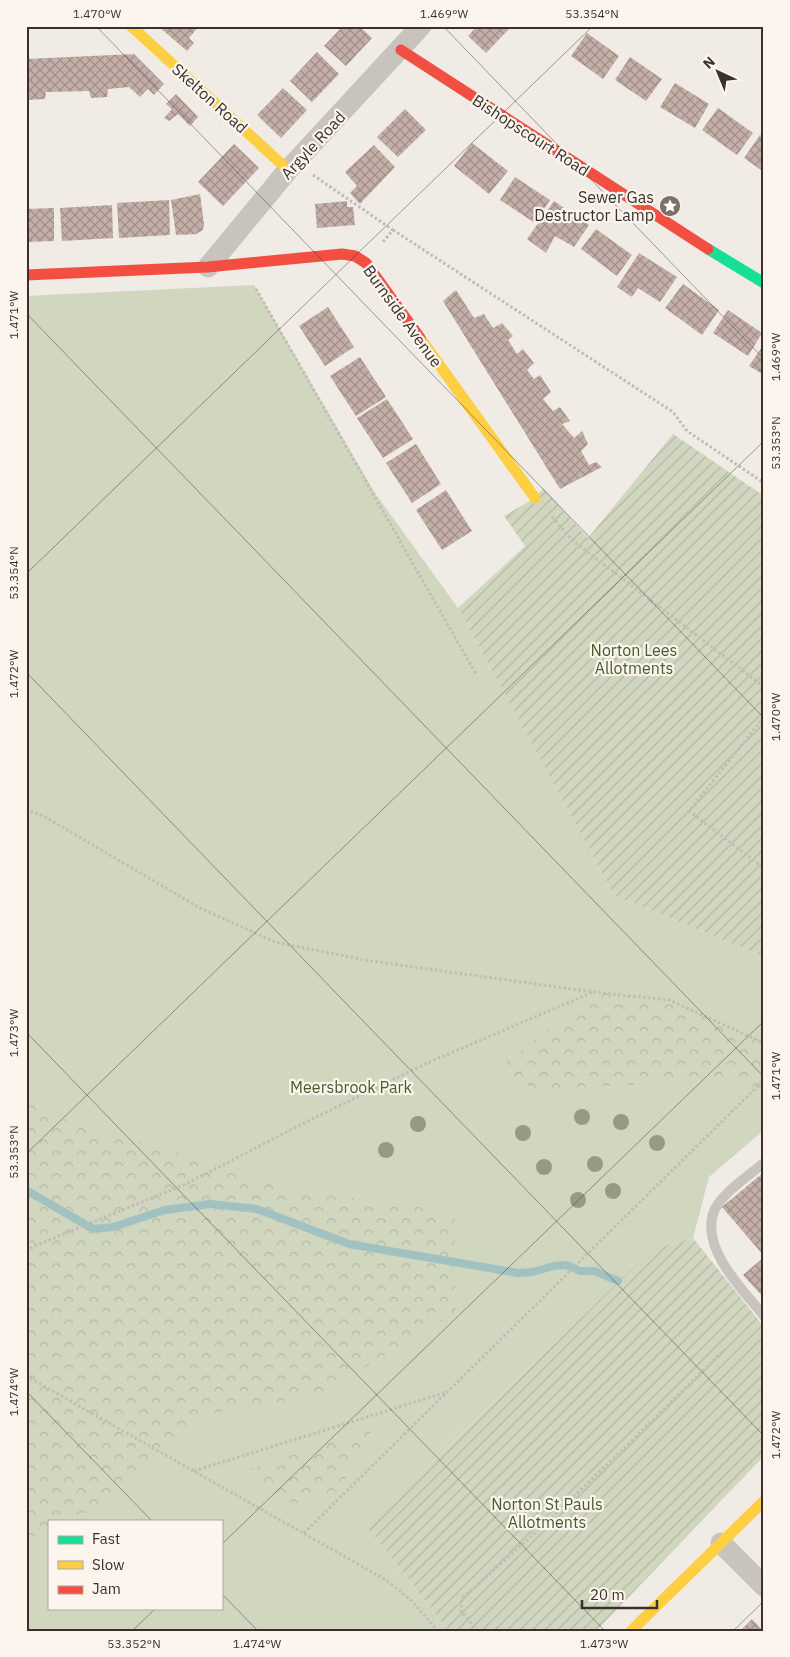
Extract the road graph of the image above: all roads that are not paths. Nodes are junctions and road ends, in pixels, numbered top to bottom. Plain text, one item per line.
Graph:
1 (131, 26) edge
2 (422, 26) edge
3 (401, 50) junction
4 (288, 170) junction
5 (208, 267) junction
6 (26, 275) edge
7 (764, 283) edge
8 (534, 498) road end
9 (764, 1163) edge
10 (764, 1316) edge
11 (764, 1501) edge
12 (722, 1544) junction
13 (764, 1586) edge
14 (632, 1631) edge

1 - 4 street, Skelton Road
2 - 3 street, Argyle Road
3 - 4 street, Argyle Road
3 - 7 street, Bishopscourt Road
4 - 5 street, Argyle Road
5 - 6 street, Burnside Avenue
5 - 8 street, Burnside Avenue
9 - 10 lane
11 - 12 street
12 - 13 street
12 - 14 street

